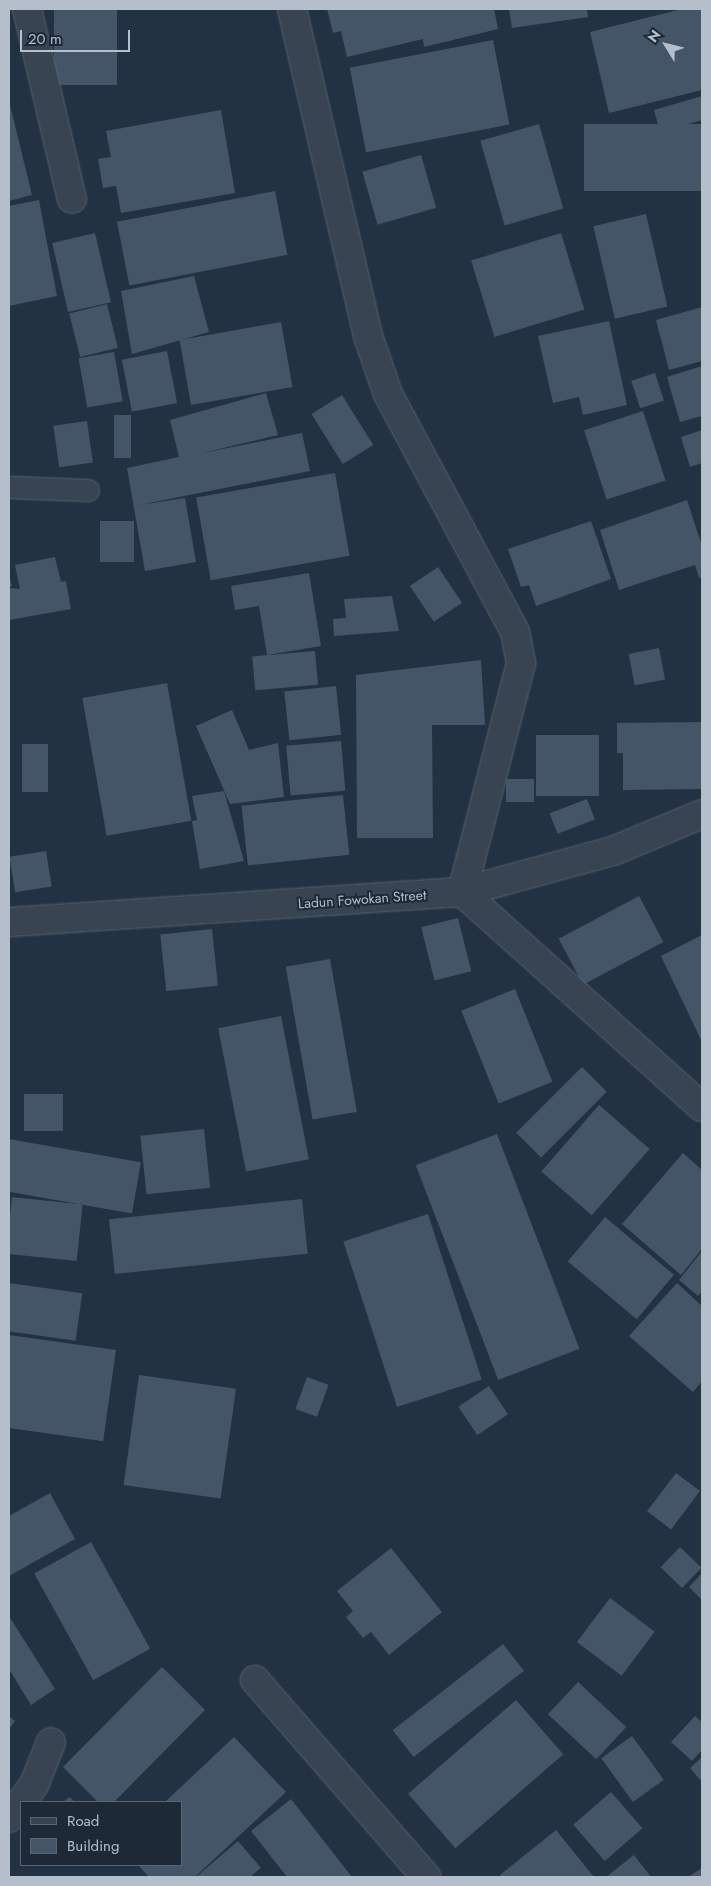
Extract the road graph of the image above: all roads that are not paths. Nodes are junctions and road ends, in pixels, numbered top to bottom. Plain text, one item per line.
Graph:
1 (27, 9) edge
2 (292, 9) edge
3 (72, 199) dead end
4 (9, 486) edge
5 (88, 490) dead end
6 (702, 814) edge
7 (462, 892) junction
8 (9, 922) edge
9 (702, 1107) edge
10 (255, 1680) dead end
11 (51, 1742) dead end
12 (22, 1801) edge
13 (20, 1803) edge
14 (9, 1818) edge
15 (426, 1877) edge

1 - 3 street
2 - 7 street
4 - 5 lane
6 - 7 street, Ladun Fowokan Street
7 - 8 street, Ladun Fowokan Street
7 - 9 street
10 - 15 street
11 - 12 street
13 - 14 street

